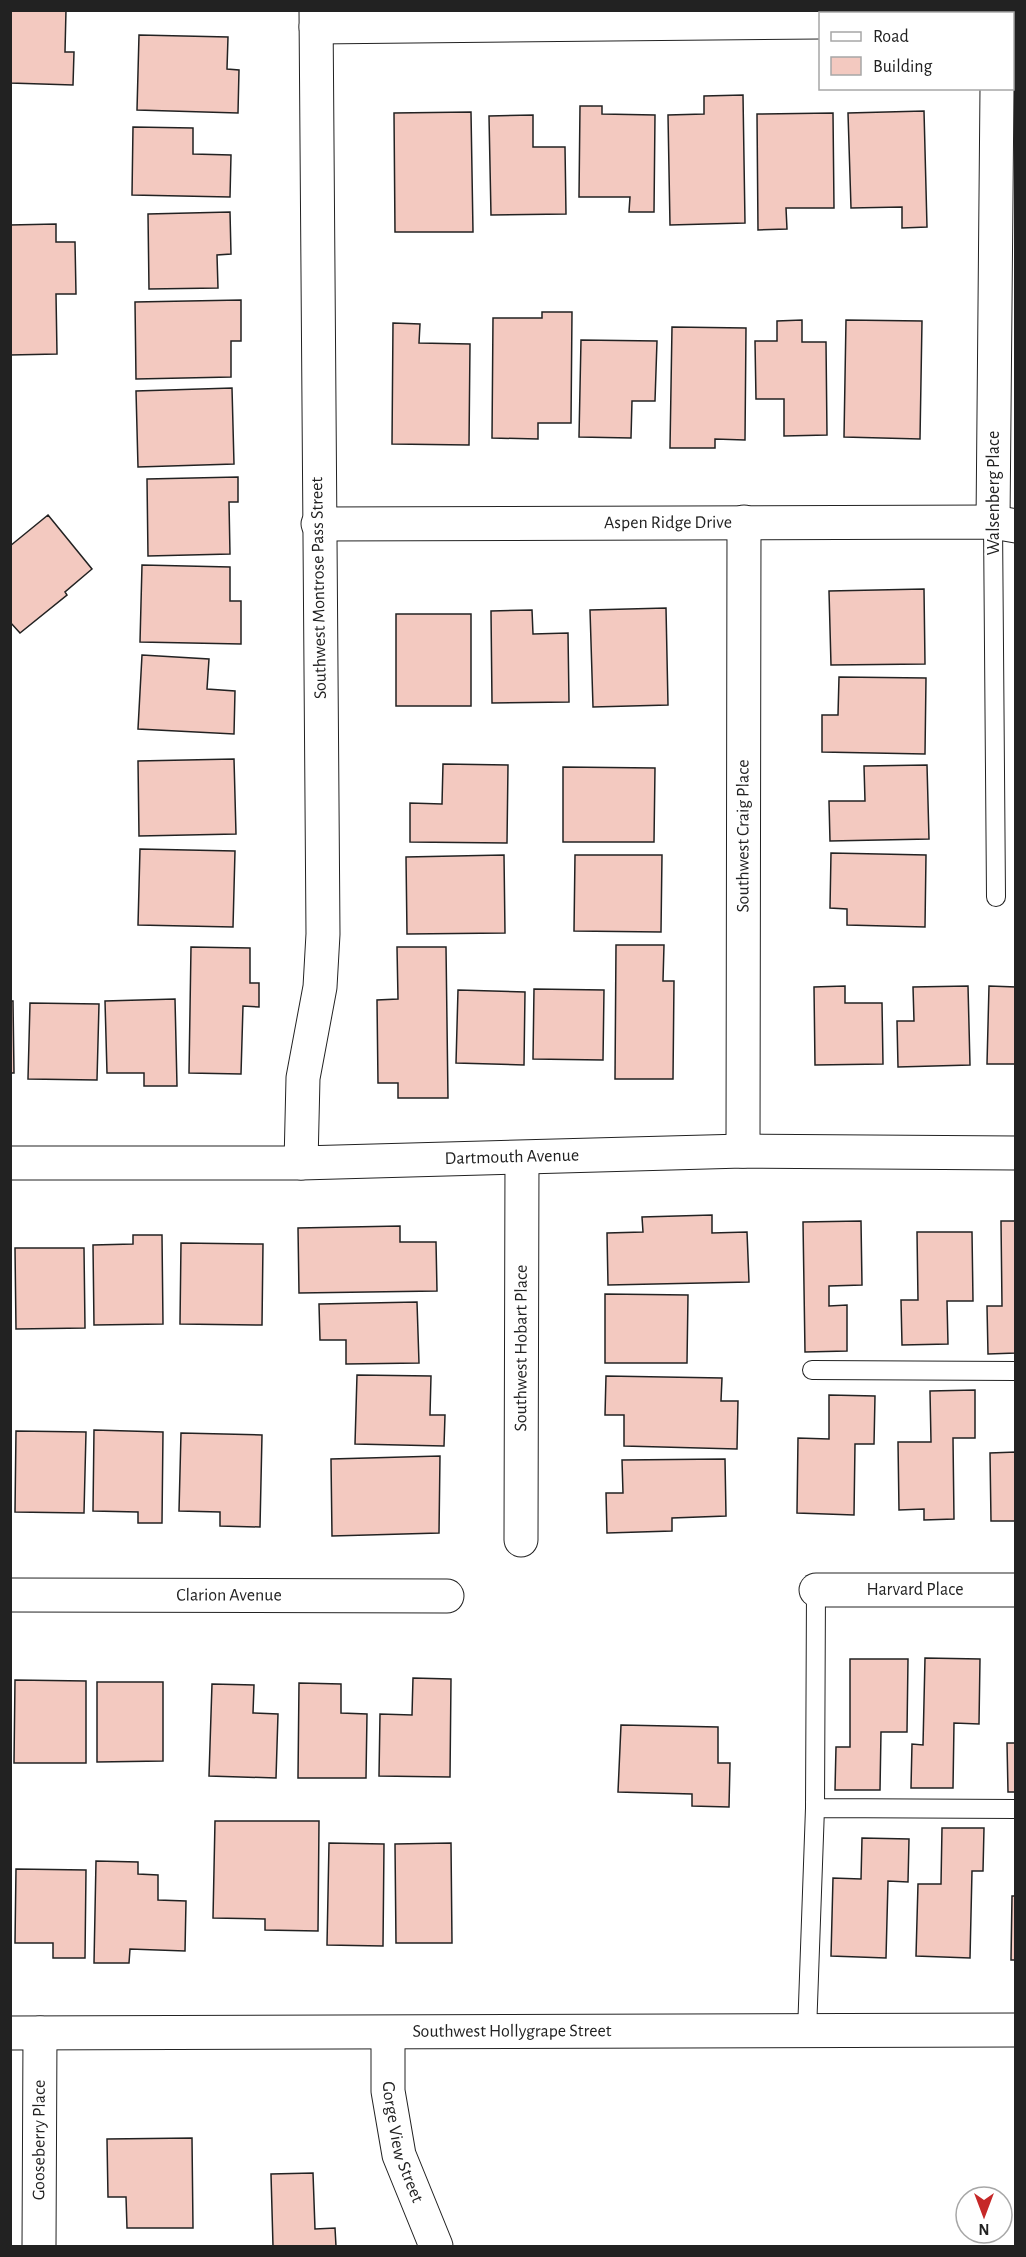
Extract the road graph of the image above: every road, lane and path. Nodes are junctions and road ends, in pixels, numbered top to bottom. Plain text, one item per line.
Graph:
1 (316, 19) edge
2 (819, 22) edge
3 (997, 90) edge
4 (744, 522) junction
5 (318, 524) junction
6 (1004, 524) edge
7 (996, 897) dead end
8 (743, 1151) junction
9 (1016, 1153) edge
10 (522, 1158) junction
11 (10, 1163) edge
12 (301, 1163) junction
13 (812, 1370) dead end
14 (1016, 1371) edge
15 (521, 1540) dead end
16 (816, 1590) joint
17 (1016, 1590) edge
18 (10, 1595) edge
19 (447, 1596) dead end
20 (815, 1808) junction
21 (1016, 1809) edge
22 (1016, 2030) edge
23 (807, 2032) junction
24 (25, 2033) edge
25 (388, 2033) junction
26 (39, 2247) edge
27 (436, 2247) edge

1 - 2 street
1 - 5 street, Southwest Montrose Pass Street
3 - 6 street, Walsenberg Place
4 - 5 street, Aspen Ridge Drive
4 - 6 street, Aspen Ridge Drive
4 - 8 street, Southwest Craig Place
5 - 12 street, Southwest Montrose Pass Street
6 - 7 lane, Walsenberg Place
8 - 9 street, Dartmouth Avenue
8 - 10 street, Dartmouth Avenue
10 - 12 street, Dartmouth Avenue
10 - 15 street, Southwest Hobart Place
11 - 12 street, Dartmouth Avenue
13 - 14 lane
16 - 17 street, Harvard Place
16 - 20 lane
18 - 19 street, Clarion Avenue
20 - 21 lane
20 - 23 lane
22 - 23 street, Southwest Hollygrape Street
23 - 25 street, Southwest Hollygrape Street
24 - 25 street, Southwest Hollygrape Street
24 - 26 street, Gooseberry Place
25 - 27 street, Gorge View Street

